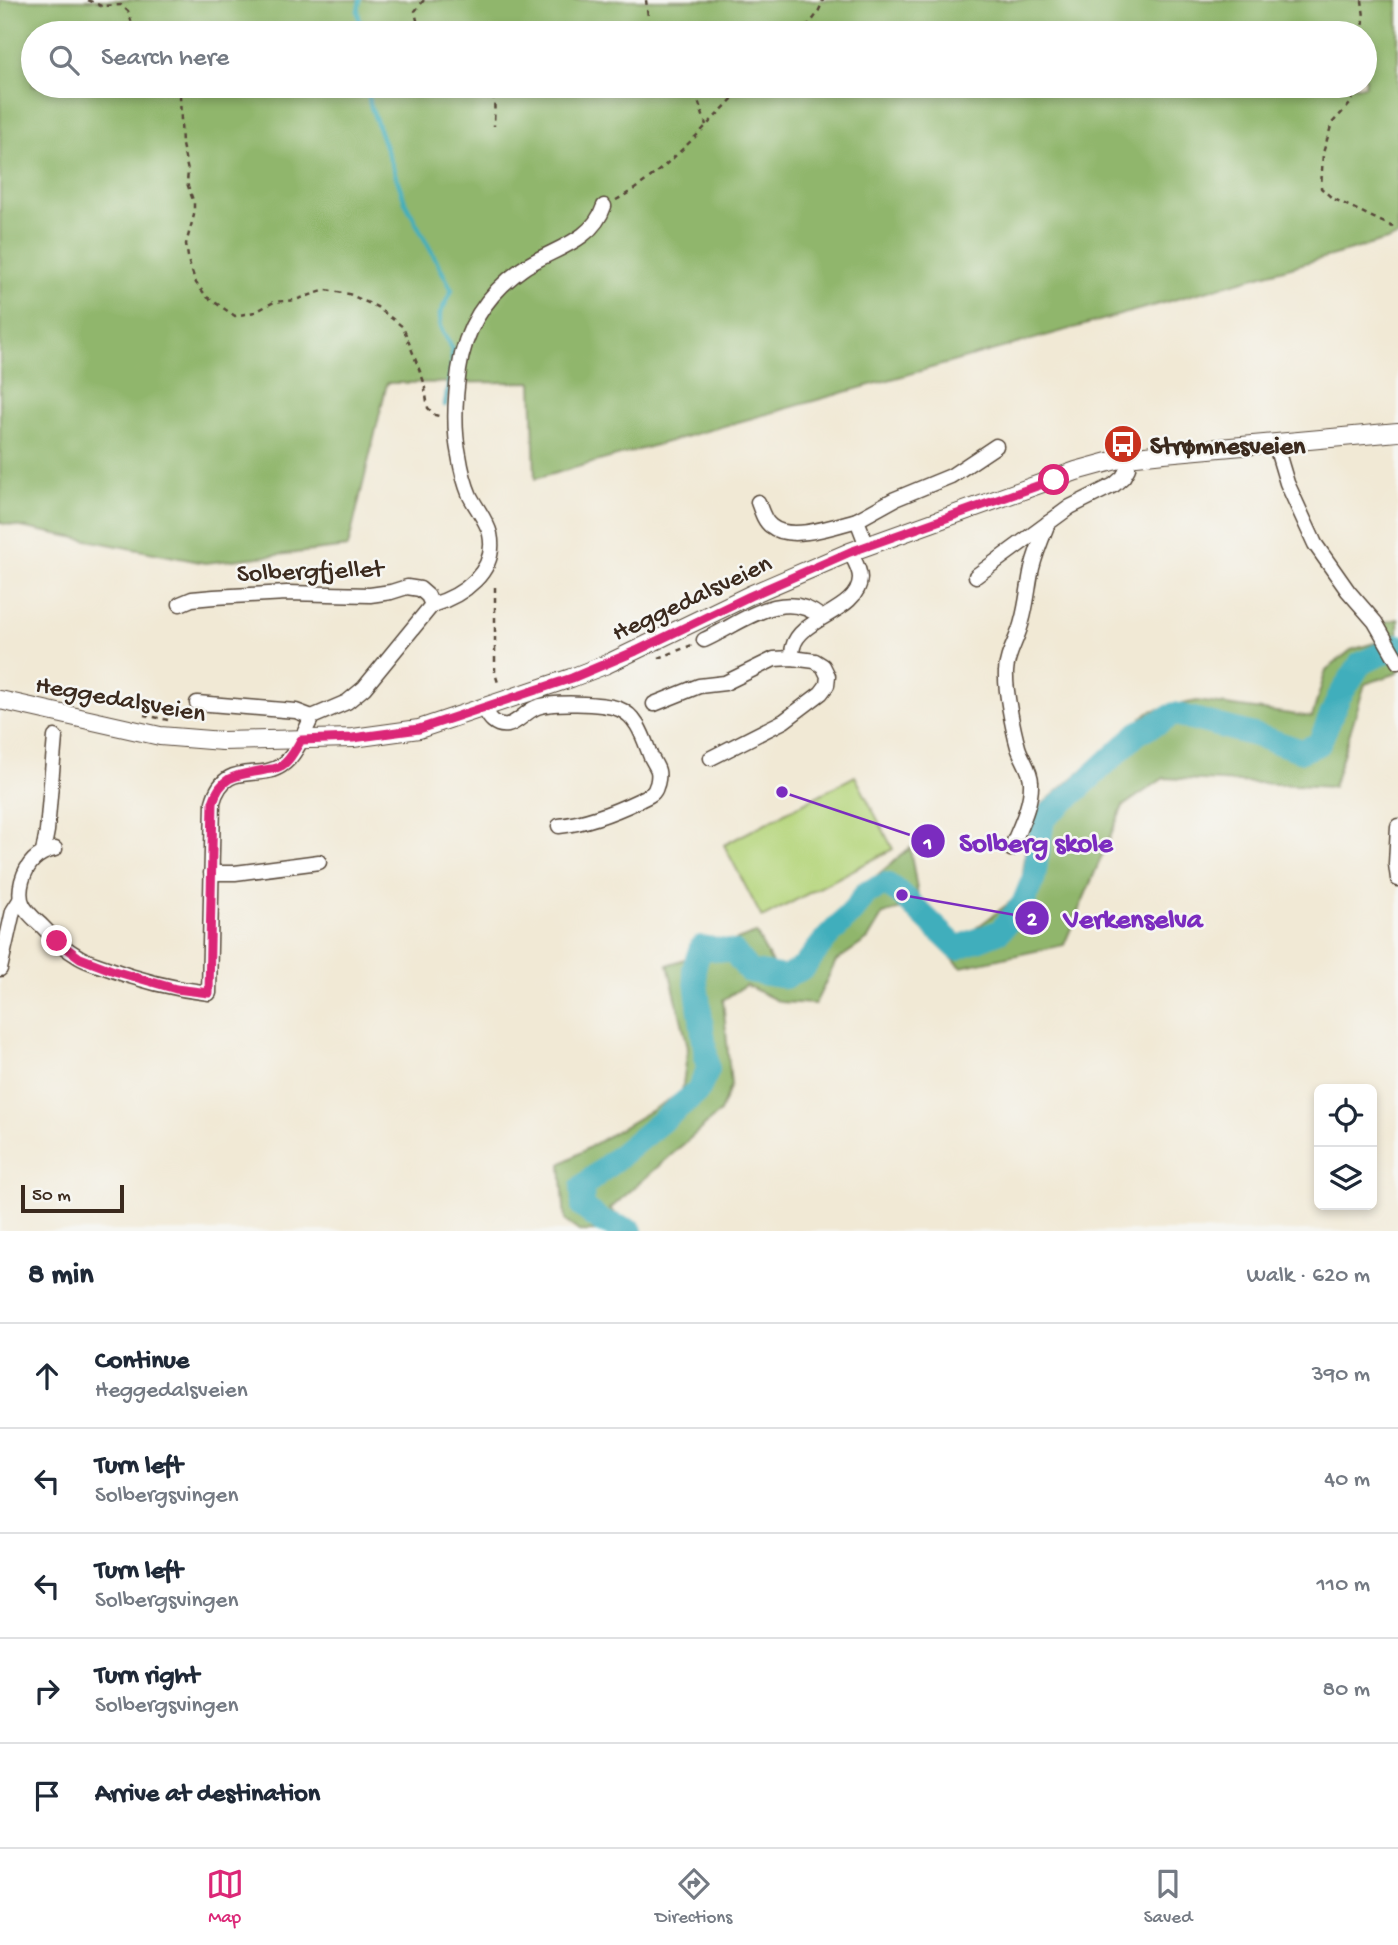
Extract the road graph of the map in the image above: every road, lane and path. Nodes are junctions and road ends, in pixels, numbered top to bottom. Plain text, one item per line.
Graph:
1 (88, 0) edge
2 (424, 0) edge
3 (646, 0) edge
4 (823, 0) edge
5 (1362, 0) edge
6 (131, 21) edge
7 (417, 21) edge
8 (649, 21) edge
9 (812, 21) edge
10 (1364, 21) edge
11 (180, 98) edge
12 (494, 98) edge
13 (697, 98) edge
14 (733, 98) edge
15 (1353, 98) edge
16 (706, 125) junction
17 (494, 126) dead end
18 (604, 206) joint
19 (1393, 227) dead end
20 (454, 419) junction
21 (1398, 432) edge
22 (1275, 443) junction
23 (996, 446) dead end
24 (1127, 457) junction
25 (758, 502) dead end
26 (857, 520) junction
27 (1048, 523) junction
28 (859, 550) junction
29 (976, 576) dead end
30 (495, 587) dead end
31 (180, 604) dead end
32 (432, 605) junction
33 (821, 617) junction
34 (705, 640) joint
35 (1393, 652) edge
36 (792, 658) junction
37 (650, 661) dead end
38 (499, 686) dead end
39 (0, 700) edge
40 (197, 703) dead end
41 (654, 704) dead end
42 (484, 708) junction
43 (133, 713) dead end
44 (312, 717) junction
45 (173, 721) dead end
46 (55, 737) dead end
47 (301, 740) junction
48 (711, 758) dead end
49 (559, 826) dead end
50 (1398, 826) edge
51 (1011, 849) dead end
52 (318, 862) dead end
53 (211, 873) junction
54 (1398, 879) edge
55 (20, 900) junction
56 (0, 969) edge

1 - 6 path
2 - 7 path
3 - 8 path
4 - 9 path
5 - 10 path
11 - 20 path
12 - 17 path
13 - 16 path
14 - 16 path
15 - 19 path
16 - 18 path
18 - 20 street
20 - 32 street
21 - 22 main road, Heggedalsveien
22 - 24 main road, Heggedalsveien
22 - 35 street
23 - 26 street
24 - 27 street
24 - 28 main road, Heggedalsveien
25 - 26 street
26 - 28 street
27 - 29 street
27 - 51 street
28 - 33 street
28 - 42 main road, Heggedalsveien
30 - 38 path
31 - 32 street, Solbergfjellet
32 - 44 street
33 - 34 street
33 - 36 street
34 - 37 path
36 - 41 street
36 - 48 street
39 - 47 main road, Heggedalsveien
40 - 44 street
42 - 47 main road, Heggedalsveien
42 - 49 street
43 - 45 path
44 - 47 street
46 - 55 street
47 - 53 street
50 - 54 street
52 - 53 street
53 - 55 street
55 - 56 street

